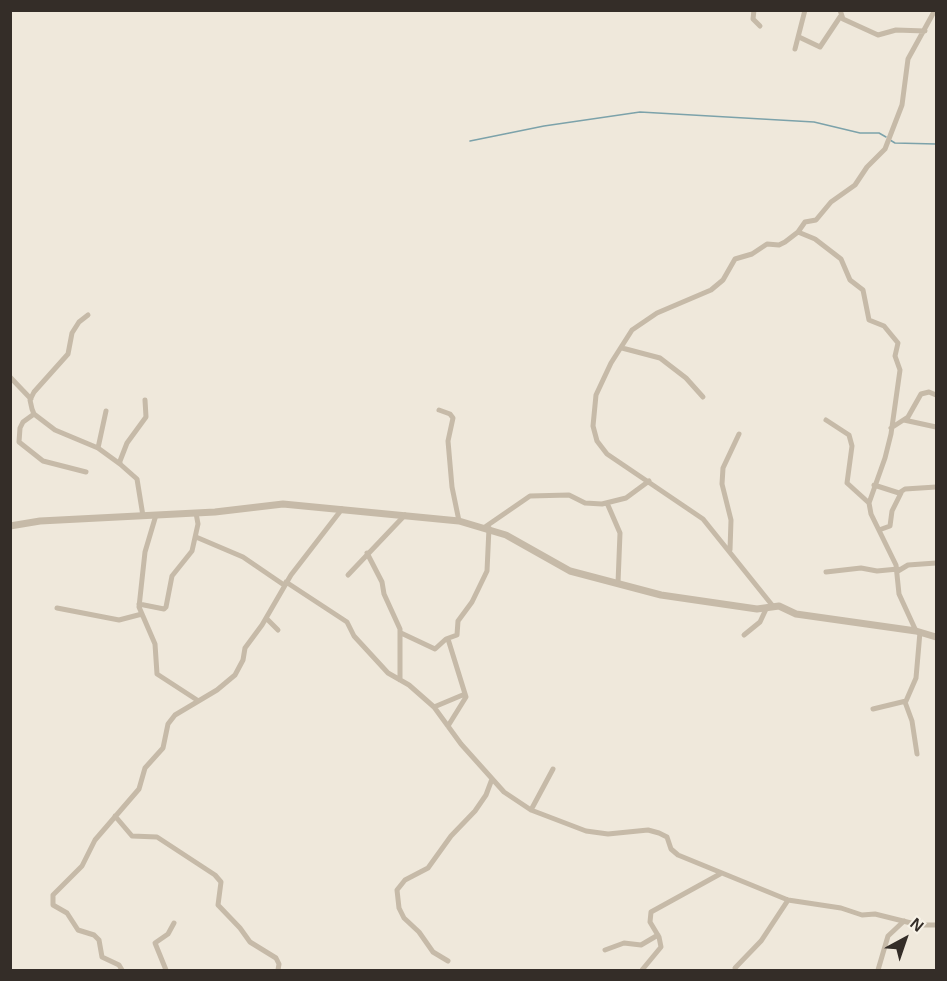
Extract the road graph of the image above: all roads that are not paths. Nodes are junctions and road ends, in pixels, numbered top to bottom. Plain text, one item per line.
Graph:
1 (754, 10) edge
2 (805, 10) edge
3 (935, 10) edge
4 (840, 14) edge
5 (760, 26) dead end
6 (925, 31) junction
7 (799, 36) junction
8 (795, 49) dead end
9 (798, 232) junction
10 (88, 315) dead end
11 (622, 348) junction
12 (10, 377) edge
13 (936, 395) edge
14 (704, 397) dead end
15 (31, 399) junction
16 (145, 400) dead end
17 (439, 410) dead end
18 (106, 411) dead end
19 (34, 414) junction
20 (826, 420) dead end
21 (904, 420) junction
22 (936, 427) edge
23 (891, 428) junction
24 (739, 434) dead end
25 (98, 448) junction
26 (120, 464) junction
27 (86, 472) dead end
28 (649, 482) junction
29 (874, 484) junction
30 (936, 487) edge
31 (901, 493) junction
32 (608, 503) junction
33 (869, 503) junction
34 (343, 508) junction
35 (196, 513) junction
36 (156, 515) junction
37 (405, 515) junction
38 (143, 516) junction
39 (459, 521) junction
40 (10, 526) edge
41 (487, 528) junction
42 (879, 530) junction
43 (196, 537) junction
44 (730, 550) junction
45 (367, 554) junction
46 (936, 563) edge
47 (898, 570) junction
48 (826, 572) dead end
49 (348, 575) dead end
50 (618, 583) junction
51 (285, 584) junction
52 (139, 604) junction
53 (769, 606) junction
54 (57, 608) dead end
55 (142, 614) junction
56 (266, 618) junction
57 (278, 630) dead end
58 (918, 631) junction
59 (401, 633) junction
60 (744, 635) dead end
61 (936, 636) edge
62 (448, 639) junction
63 (400, 680) junction
64 (465, 694) junction
65 (197, 700) junction
66 (905, 702) junction
67 (434, 707) junction
68 (873, 709) dead end
69 (448, 726) junction
70 (917, 754) dead end
71 (553, 769) dead end
72 (492, 779) junction
73 (531, 810) junction
74 (115, 816) junction
75 (720, 874) junction
76 (788, 900) junction
77 (904, 921) junction
78 (174, 923) dead end
79 (936, 925) edge
80 (658, 934) junction
81 (605, 950) dead end
82 (447, 961) dead end
83 (735, 968) dead end
84 (122, 970) edge
85 (166, 970) edge
86 (278, 970) edge
87 (642, 970) edge
88 (878, 970) edge

1 - 5 street
2 - 7 street
3 - 6 street
4 - 6 street
4 - 7 street
6 - 9 street
7 - 8 street
9 - 11 street
9 - 23 street
10 - 15 street
11 - 14 street
11 - 28 street
12 - 15 street
13 - 21 street
15 - 19 street
16 - 26 street
17 - 39 street
18 - 25 street
19 - 25 street
19 - 27 street
20 - 33 street
21 - 22 street
21 - 23 street
23 - 29 street
24 - 44 street
25 - 26 street
26 - 38 street
28 - 32 street
28 - 44 street
29 - 31 street
29 - 33 street
30 - 31 street
31 - 42 street
32 - 41 street
32 - 50 street
33 - 42 street
34 - 35 street
34 - 37 street
34 - 51 street
35 - 36 street
35 - 43 street
36 - 38 street
36 - 52 street
37 - 39 street
37 - 45 street
38 - 40 street
39 - 41 street
41 - 50 street
41 - 62 street
42 - 47 street
43 - 51 street
43 - 52 street
44 - 53 street
45 - 49 street
45 - 59 street
46 - 47 street
47 - 48 street
47 - 58 street
50 - 53 street
51 - 56 street
51 - 63 street
52 - 55 street
53 - 58 street
53 - 60 street
54 - 55 street
55 - 65 street
56 - 57 street
56 - 65 street
58 - 61 street
58 - 66 street
59 - 62 street
59 - 63 street
62 - 64 street
63 - 67 street
64 - 67 street
64 - 69 street
65 - 74 street
66 - 68 street
66 - 70 street
67 - 69 street
69 - 72 street
71 - 73 street
72 - 73 street
72 - 82 street
73 - 75 street
74 - 84 street
74 - 86 street
75 - 76 street
75 - 80 street
76 - 77 street
76 - 83 street
77 - 79 street
77 - 88 street
78 - 85 street
80 - 81 street
80 - 87 street

